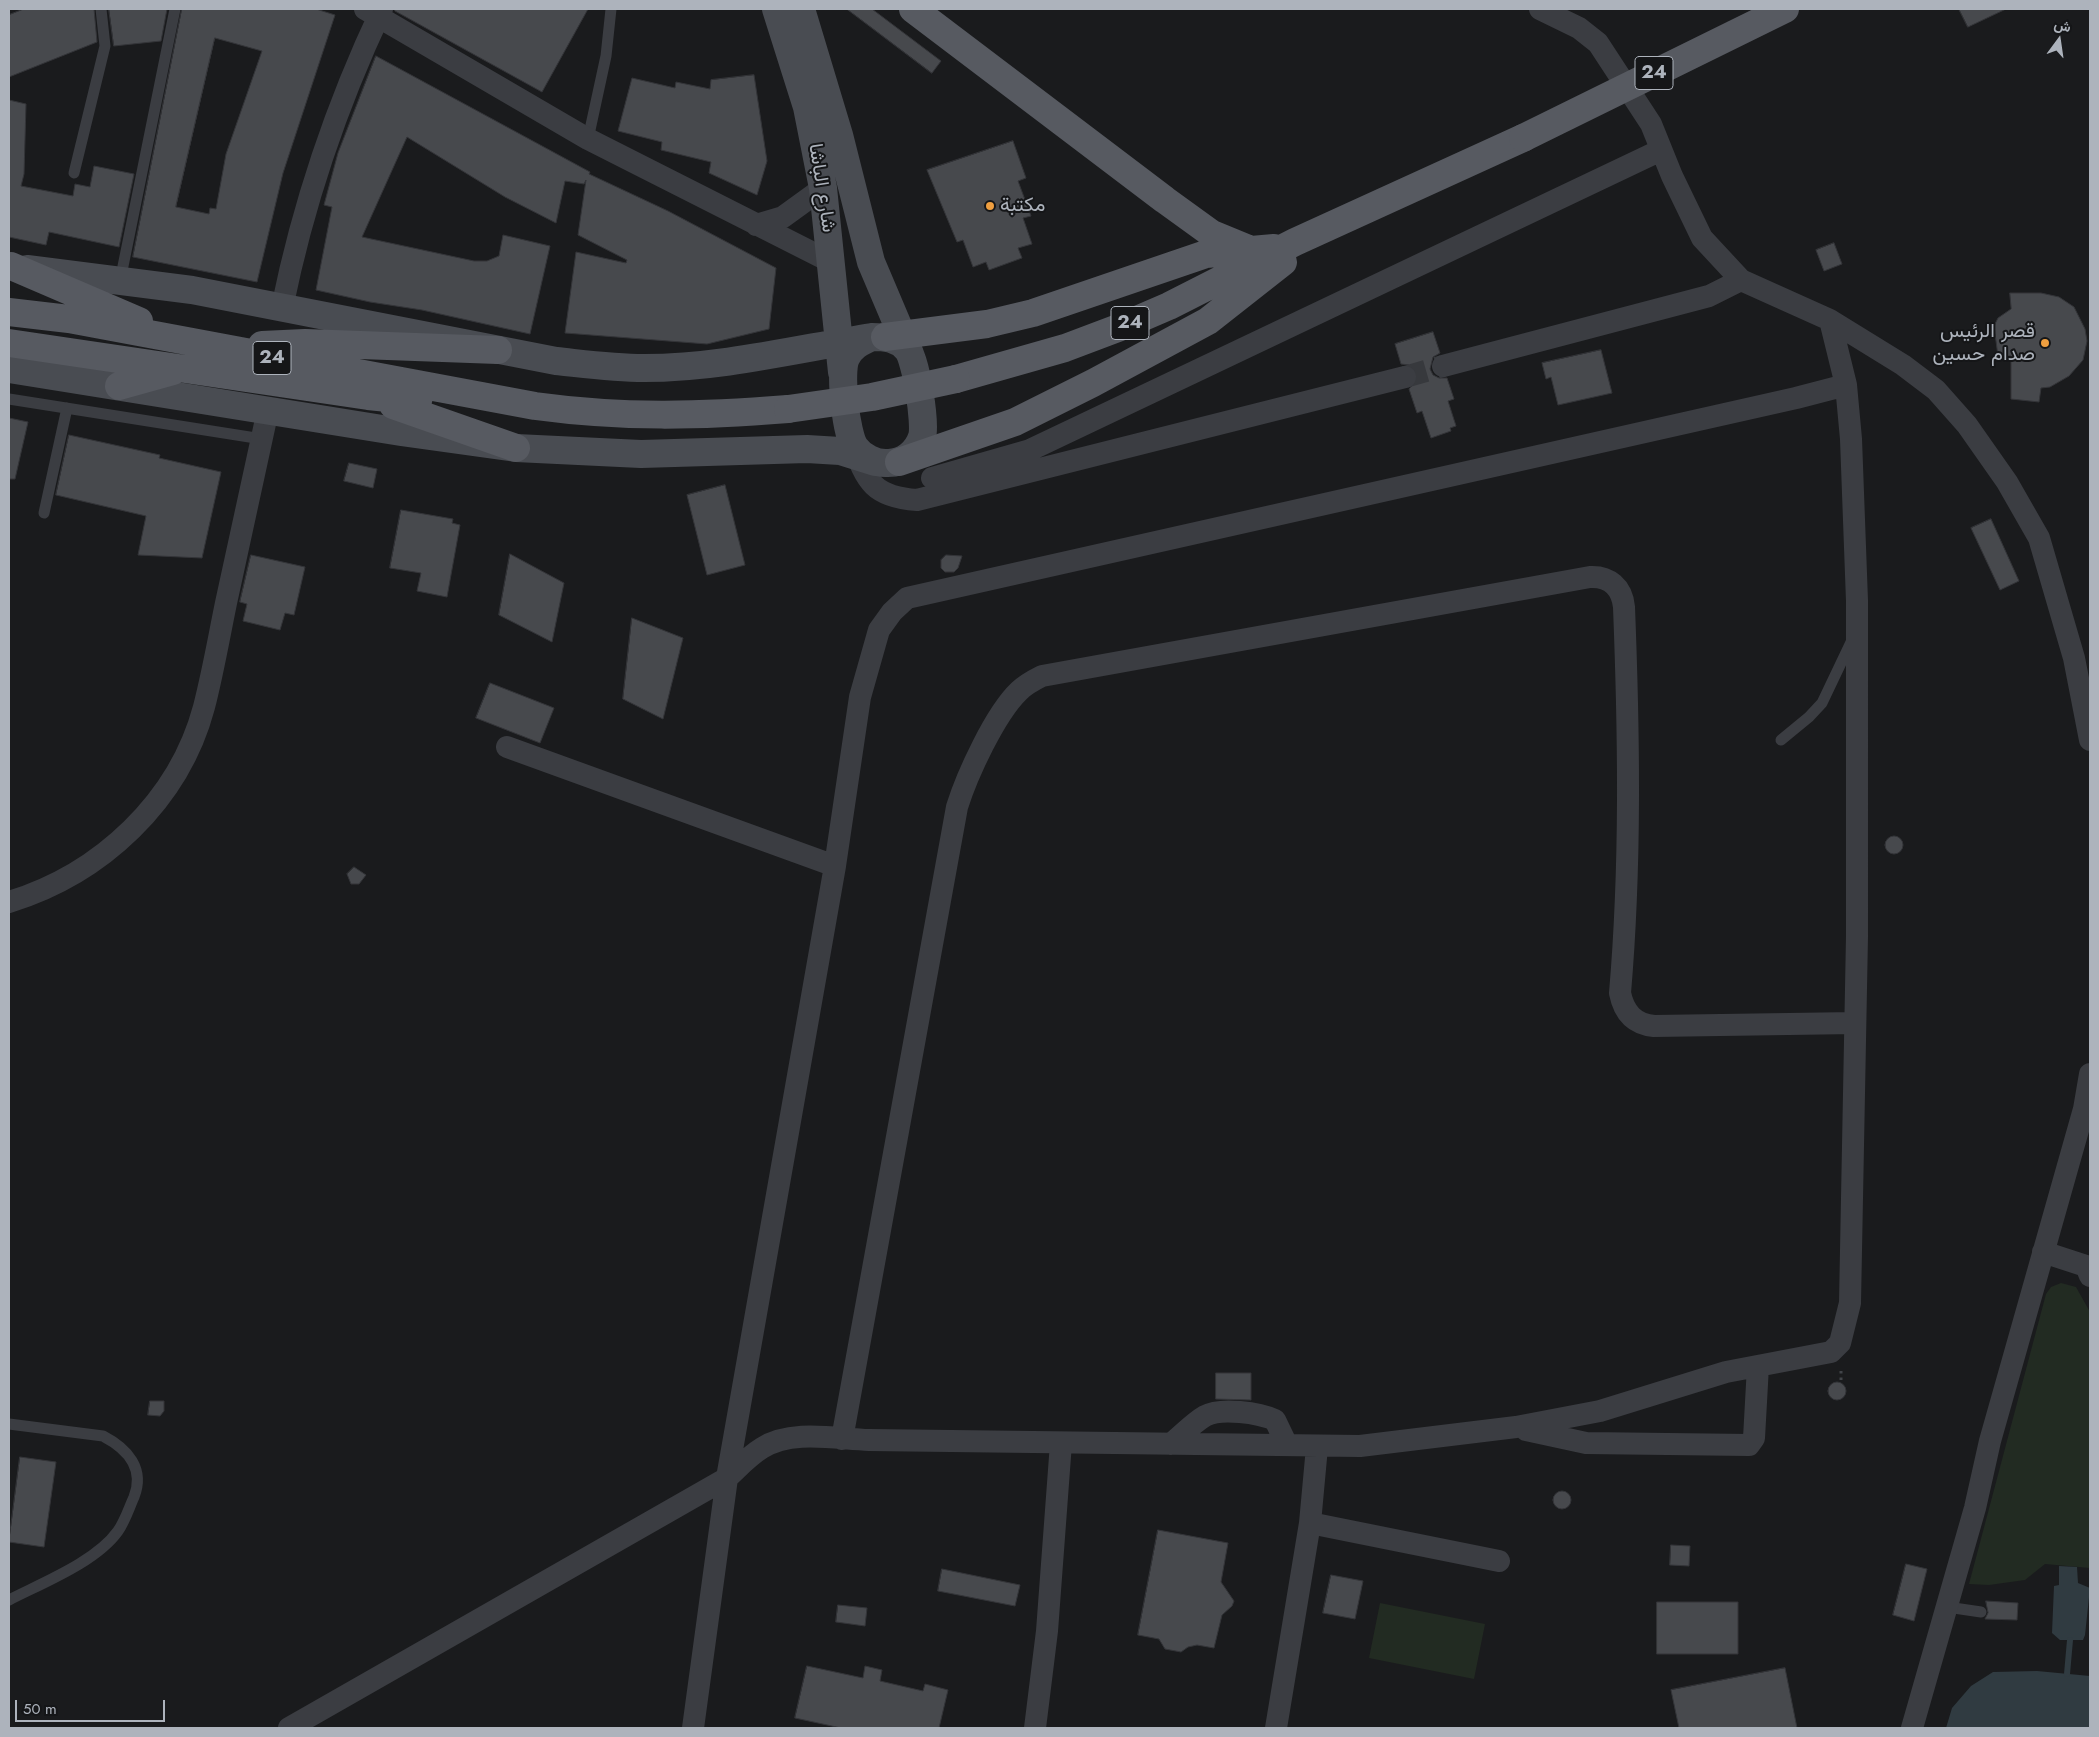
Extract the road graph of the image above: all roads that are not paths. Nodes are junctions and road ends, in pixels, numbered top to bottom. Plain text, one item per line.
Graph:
1 (101, 9) edge
2 (175, 9) edge
3 (611, 9) edge
4 (776, 9) edge
5 (800, 9) edge
6 (913, 9) edge
7 (1540, 9) edge
8 (1785, 9) edge
9 (375, 11) edge
10 (588, 139) junction
11 (1661, 150) junction
12 (74, 173) dead end
13 (823, 188) junction
14 (1341, 221) junction
15 (756, 225) junction
16 (1295, 242) junction
17 (1250, 250) junction
18 (831, 262) junction
19 (10, 266) edge
20 (1741, 280) junction
21 (120, 281) junction
22 (282, 308) junction
23 (9, 312) edge
24 (1830, 320) junction
25 (892, 341) junction
26 (9, 343) edge
27 (192, 343) junction
28 (839, 343) junction
29 (224, 349) junction
30 (498, 350) junction
31 (1443, 366) tunnel mouth
32 (184, 368) junction
33 (9, 370) edge
34 (842, 372) junction
35 (1405, 377) tunnel mouth
36 (1846, 384) junction
37 (119, 386) junction
38 (368, 396) junction
39 (9, 399) edge
40 (535, 406) junction
41 (67, 408) junction
42 (268, 410) junction
43 (262, 439) junction
44 (516, 448) junction
45 (870, 454) junction
46 (930, 465) junction
47 (44, 512) dead end
48 (1856, 629) junction
49 (1781, 740) dead end
50 (2090, 740) edge
51 (507, 747) dead end
52 (835, 866) junction
53 (9, 902) edge
54 (1855, 1023) junction
55 (2090, 1074) edge
56 (2043, 1252) junction
57 (2089, 1269) edge
58 (1758, 1366) junction
59 (9, 1424) edge
60 (1516, 1427) junction
61 (842, 1439) junction
62 (1061, 1443) junction
63 (1171, 1444) junction
64 (1287, 1445) junction
65 (1318, 1447) junction
66 (728, 1478) junction
67 (1310, 1523) junction
68 (1500, 1560) dead end
69 (9, 1600) edge
70 (1947, 1607) junction
71 (1980, 1612) dead end
72 (289, 1728) edge
73 (693, 1728) edge
74 (1036, 1728) edge
75 (1276, 1728) edge
76 (1912, 1728) edge

1 - 12 lane
2 - 21 lane
3 - 10 lane
4 - 13 street, شارع الباشا
5 - 25 street
6 - 17 main road
7 - 11 street
8 - 14 main road, 24, bridge
9 - 10 street
9 - 22 street
10 - 15 street
11 - 20 street
11 - 46 street
13 - 15 street
13 - 18 street, شارع الباشا
14 - 16 main road, 24
14 - 46 main road
15 - 18 street
16 - 17 main road
16 - 40 main road, 24, bridge
17 - 25 main road
18 - 28 street, شارع الباشا
19 - 21 street
19 - 27 main road
20 - 24 street
20 - 31 street
21 - 22 street
22 - 30 street
23 - 27 main road, 24
24 - 36 street
24 - 50 street
25 - 28 street
25 - 34 street
25 - 46 street
26 - 32 main road, 24
27 - 29 main road, 24
28 - 30 street
28 - 34 street, شارع الباشا
29 - 30 main road
29 - 40 main road, 24
32 - 37 main road
32 - 38 main road, 24
33 - 37 street
34 - 45 street, شارع الباشا
35 - 46 street
36 - 48 street
36 - 52 street
37 - 42 street
38 - 40 main road, 24
38 - 44 main road
39 - 41 lane
41 - 43 lane
41 - 47 lane
42 - 43 street
42 - 44 street
43 - 53 street
44 - 45 street
45 - 46 main road
45 - 46 street
48 - 49 lane
48 - 54 street
51 - 52 street
52 - 66 street
54 - 58 street
54 - 61 street
55 - 56 street
56 - 57 street
56 - 70 street
58 - 60 street
58 - 60 street
59 - 69 lane
60 - 65 street
61 - 62 street
61 - 66 street
62 - 63 street
62 - 74 street
63 - 64 street
63 - 64 street
64 - 65 street
65 - 67 street
66 - 72 street
66 - 73 street
67 - 68 street
67 - 75 street
70 - 71 lane
70 - 76 street

